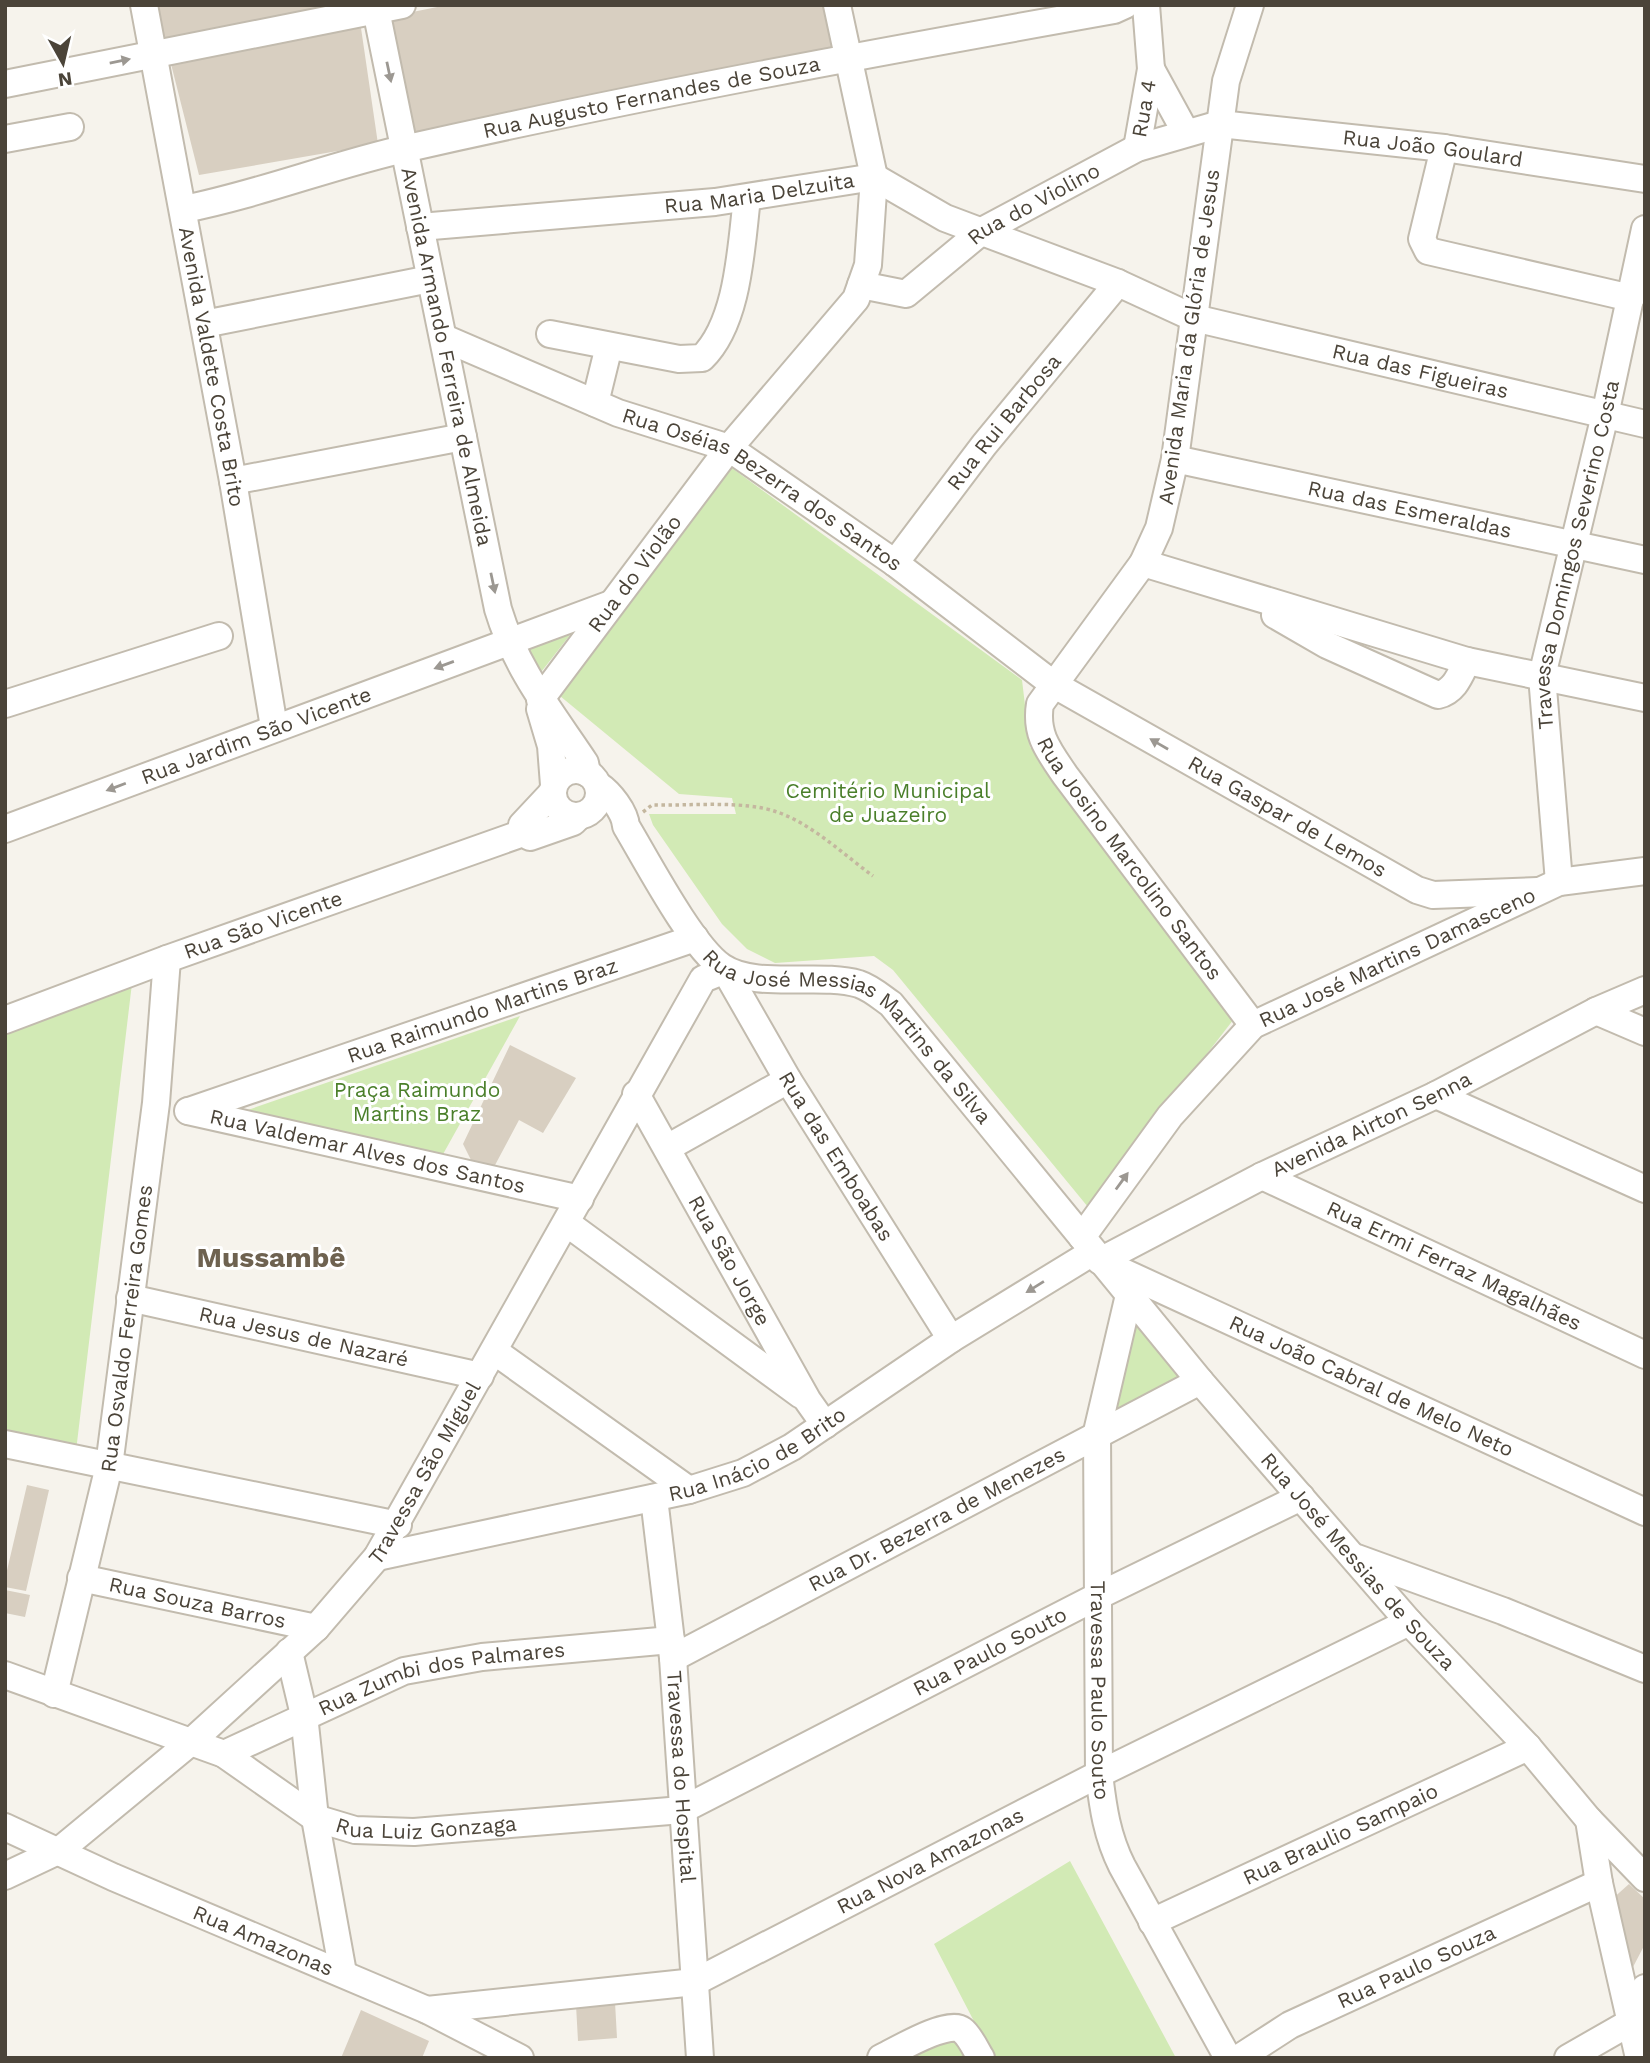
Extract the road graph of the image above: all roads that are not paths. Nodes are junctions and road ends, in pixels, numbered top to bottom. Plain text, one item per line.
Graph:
1 (144, 5) edge
2 (402, 5) edge
3 (837, 5) edge
4 (1125, 5) edge
5 (1146, 5) edge
6 (1250, 5) edge
7 (376, 8) edge
8 (154, 55) junction
9 (848, 58) junction
10 (1151, 69) junction
11 (5, 84) edge
12 (1220, 124) junction
13 (70, 127) dead end
14 (1186, 133) junction
15 (5, 139) edge
16 (405, 148) junction
17 (1137, 148) junction
18 (1444, 148) junction
19 (874, 177) junction
20 (1645, 178) edge
21 (747, 198) junction
22 (184, 209) junction
23 (420, 227) junction
24 (1645, 229) edge
25 (982, 232) junction
26 (430, 279) junction
27 (1118, 282) junction
28 (1637, 284) edge
29 (861, 285) junction
30 (1194, 318) junction
31 (204, 324) junction
32 (550, 334) dead end
33 (444, 338) junction
34 (609, 346) junction
35 (595, 403) junction
36 (1605, 415) junction
37 (1645, 424) edge
38 (463, 437) junction
39 (729, 448) junction
40 (1175, 459) junction
41 (233, 481) junction
42 (1574, 544) junction
43 (1645, 560) edge
44 (895, 563) junction
45 (1143, 563) junction
46 (1247, 597) junction
47 (611, 604) junction
48 (219, 636) dead end
49 (508, 641) junction
50 (1467, 661) junction
51 (1542, 676) junction
52 (1053, 684) junction
53 (1645, 698) edge
54 (540, 700) junction
55 (5, 704) edge
56 (274, 727) junction
57 (592, 779) junction
58 (553, 789) junction
59 (583, 815) junction
60 (626, 827) junction
61 (5, 829) edge
62 (523, 834) junction
63 (1645, 871) edge
64 (1548, 886) junction
65 (695, 938) junction
66 (167, 959) junction
67 (725, 970) junction
68 (1645, 990) edge
69 (1596, 1011) junction
70 (5, 1020) edge
71 (1253, 1025) junction
72 (1645, 1032) edge
73 (788, 1080) junction
74 (636, 1094) junction
75 (1436, 1095) junction
76 (156, 1103) junction
77 (189, 1111) junction
78 (667, 1148) junction
79 (1262, 1176) junction
80 (1645, 1189) edge
81 (580, 1199) junction
82 (568, 1224) junction
83 (1092, 1250) junction
84 (1129, 1295) junction
85 (130, 1298) junction
86 (951, 1339) junction
87 (494, 1351) junction
88 (1645, 1355) edge
89 (480, 1376) junction
90 (1200, 1381) junction
91 (808, 1401) junction
92 (825, 1425) junction
93 (1097, 1432) junction
94 (5, 1444) edge
95 (109, 1466) junction
96 (689, 1490) junction
97 (1301, 1497) junction
98 (654, 1498) junction
99 (1645, 1512) edge
100 (398, 1525) junction
101 (377, 1557) junction
102 (1355, 1557) junction
103 (81, 1578) junction
104 (1096, 1597) junction
105 (1409, 1622) junction
106 (316, 1628) junction
107 (672, 1649) junction
108 (289, 1652) junction
109 (1645, 1669) edge
110 (5, 1675) edge
111 (54, 1694) junction
112 (304, 1715) junction
113 (192, 1741) junction
114 (1528, 1747) junction
115 (224, 1754) junction
116 (1099, 1774) junction
117 (682, 1810) junction
118 (315, 1818) junction
119 (1589, 1820) junction
120 (5, 1827) edge
121 (60, 1850) junction
122 (5, 1876) edge
123 (1645, 1878) edge
124 (1598, 1884) junction
125 (1152, 1922) junction
126 (343, 1973) junction
127 (695, 1982) junction
128 (1645, 1988) edge
129 (427, 2010) junction
130 (1631, 2022) junction
131 (520, 2058) edge
132 (701, 2058) edge
133 (881, 2058) edge
134 (981, 2058) edge
135 (1228, 2058) edge
136 (1239, 2058) edge
137 (1568, 2058) edge
138 (1639, 2058) edge

1 - 8 street, Avenida Valdete Costa Brito
2 - 7 street
3 - 9 street, Rua do Violão
4 - 9 street, Rua Augusto Fernandes de Souza
5 - 10 street, Rua 4
6 - 12 street, Avenida Maria da Glória de Jesus
7 - 8 street
7 -> 16 street, Avenida Armando Ferreira de Almeida
11 -> 8 street
8 - 22 street, Avenida Valdete Costa Brito
9 - 16 street, Rua Augusto Fernandes de Souza
9 - 19 street, Rua do Violão
10 - 14 street, Rua 4
10 - 17 street, Rua 4
12 - 14 street, Rua do Violino
12 - 18 street, Rua João Goulard
12 - 30 street, Avenida Maria da Glória de Jesus
13 - 15 street
14 - 17 street, Rua do Violino
16 - 22 street, Rua Augusto Fernandes de Souza
16 - 23 street, Avenida Armando Ferreira de Almeida
17 - 25 street, Rua do Violino
18 - 20 street, Rua João Goulard
18 - 28 street
19 - 21 street, Rua Maria Delzuita
19 - 25 street, Rua Maria Delzuita
19 - 29 street, Rua do Violão
21 - 23 street, Rua Maria Delzuita
21 - 34 street
22 - 31 street, Avenida Valdete Costa Brito
23 - 26 street, Avenida Armando Ferreira de Almeida
24 - 28 street, Travessa Domingos Severino Costa
25 - 27 street, Rua Maria Delzuita
25 - 29 street, Rua do Violino
26 - 31 street
26 - 33 street, Avenida Armando Ferreira de Almeida
27 - 30 street, Rua Maria Delzuita
27 - 44 street, Rua Rui Barbosa
28 - 36 street, Travessa Domingos Severino Costa
29 - 39 street, Rua do Violão
30 - 36 street, Rua das Figueiras
30 - 40 street, Avenida Maria da Glória de Jesus
31 - 41 street, Avenida Valdete Costa Brito
32 - 34 street
33 - 35 street, Rua Oséias Bezerra dos Santos
33 - 38 street, Avenida Armando Ferreira de Almeida
34 - 35 street
35 - 39 street, Rua Oséias Bezerra dos Santos
36 - 37 street, Rua das Figueiras
36 - 42 street, Travessa Domingos Severino Costa
38 - 41 street
38 -> 49 street, Avenida Armando Ferreira de Almeida
39 - 44 street, Rua Oséias Bezerra dos Santos
39 - 47 street, Rua do Violão
40 - 42 street, Rua das Esmeraldas
40 - 45 street, Avenida Maria da Glória de Jesus
41 - 56 street, Avenida Valdete Costa Brito
42 - 43 street, Rua das Esmeraldas
42 - 51 street, Travessa Domingos Severino Costa
44 - 52 street, Rua Oséias Bezerra dos Santos
45 - 46 street
45 - 52 street, Avenida Maria da Glória de Jesus
46 - 50 street
46 - 50 street
47 - 49 street, Rua Jardim São Vicente
47 - 54 street, Rua do Violão
48 - 55 street
49 - 54 street, Avenida Armando Ferreira de Almeida
49 -> 56 street, Rua Jardim São Vicente
50 - 51 street
51 - 53 street
51 - 64 street, Travessa Domingos Severino Costa
64 -> 52 street, Rua Gaspar de Lemos
52 - 71 street, Rua Josino Marcolino Santos
54 - 57 street
54 - 58 street
56 -> 61 street, Rua Jardim São Vicente
57 - 58 street
57 - 59 street
57 - 60 street
58 - 59 street
58 - 62 street
59 - 60 street
59 - 62 street, Rua São Vicente
60 - 65 street, Rua José Messias Martins da Silva
62 - 66 street, Rua São Vicente
63 - 64 street, Rua José Martins Damasceno
64 - 71 street, Rua José Martins Damasceno
65 - 67 street, Rua José Messias Martins da Silva
65 - 77 street, Rua Raimundo Martins Braz
66 - 70 street, Rua São Vicente
66 - 76 street, Rua Osvaldo Ferreira Gomes
67 - 73 street, Rua das Emboabas
67 - 74 street, Travessa São Miguel
67 - 83 street, Rua José Messias Martins da Silva
68 - 69 street, Avenida Airton Senna
69 - 72 street
69 - 75 street, Avenida Airton Senna
83 -> 71 street, Rua José Martins Damasceno
73 - 78 street
73 - 86 street, Rua das Emboabas
74 - 78 street, Rua São Jorge
74 - 81 street, Travessa São Miguel
75 - 79 street, Avenida Airton Senna
75 - 80 street
76 - 77 street, Rua Valdemar Alves dos Santos
76 - 85 street, Rua Osvaldo Ferreira Gomes
77 - 81 street, Rua Valdemar Alves dos Santos
78 - 91 street, Rua São Jorge
79 - 83 street, Avenida Airton Senna
79 - 88 street, Rua Ermi Ferraz Magalhães
81 - 82 street, Travessa São Miguel
82 - 87 street, Travessa São Miguel
82 - 91 street
83 - 84 street, Rua José Messias de Souza
83 -> 86 street, Rua Inácio de Brito
83 - 99 street, Rua João Cabral de Melo Neto
84 - 90 street, Rua José Messias de Souza
84 - 93 street, Travessa Paulo Souto
85 - 89 street, Rua Jesus de Nazaré
85 - 95 street, Rua Osvaldo Ferreira Gomes
86 - 92 street, Rua Inácio de Brito
87 - 89 street, Travessa São Miguel
87 - 96 street
89 - 100 street, Travessa São Miguel
90 - 93 street, Rua Dr. Bezerra de Menezes
90 - 97 street, Rua José Messias de Souza
91 - 92 street, Rua São Jorge
92 - 96 street, Rua Inácio de Brito
93 - 104 street, Travessa Paulo Souto
93 - 107 street, Rua Dr. Bezerra de Menezes
94 - 95 street
95 - 100 street
95 - 103 street, Rua Osvaldo Ferreira Gomes
96 - 98 street, Rua Inácio de Brito
97 - 102 street, Rua José Messias de Souza
97 - 104 street, Rua Paulo Souto
98 - 101 street, Rua Inácio de Brito
98 - 107 street, Travessa do Hospital
100 - 101 street, Travessa São Miguel
101 - 106 street, Travessa São Miguel
102 - 105 street, Rua José Messias de Souza
102 - 109 street
103 - 106 street, Rua Souza Barros
103 - 111 street, Rua Osvaldo Ferreira Gomes
104 - 116 street, Travessa Paulo Souto
104 - 117 street, Rua Paulo Souto
105 - 114 street, Rua José Messias de Souza
105 - 116 street, Rua Nova Amazonas
106 - 108 street, Travessa São Miguel
107 - 112 street, Rua Zumbi dos Palmares
107 - 117 street, Travessa do Hospital
108 - 112 street
108 - 113 street, Travessa São Miguel
110 - 111 street
111 - 113 street
112 - 115 street, Rua Zumbi dos Palmares
112 - 118 street
113 - 115 street, Rua Luiz Gonzaga
113 - 121 street, Travessa São Miguel
114 - 119 street, Rua José Messias de Souza
114 - 125 street, Rua Braulio Sampaio
115 - 118 street, Rua Luiz Gonzaga
116 - 125 street, Travessa Paulo Souto
116 - 127 street, Rua Nova Amazonas
117 - 118 street, Rua Luiz Gonzaga
117 - 127 street, Travessa do Hospital
118 - 126 street
119 - 123 street, Rua José Messias de Souza
119 - 124 street
120 - 121 street, Rua Amazonas
121 - 122 street, Travessa São Miguel
121 - 126 street, Rua Amazonas
124 - 130 street
124 - 136 street, Rua Paulo Souza
125 - 135 street, Travessa Paulo Souto
126 - 129 street, Rua Amazonas
127 - 129 street, Rua Nova Amazonas
127 - 132 street, Travessa do Hospital
128 - 130 street
129 - 131 street, Rua Amazonas
130 - 137 street
130 - 138 street
133 - 134 street

